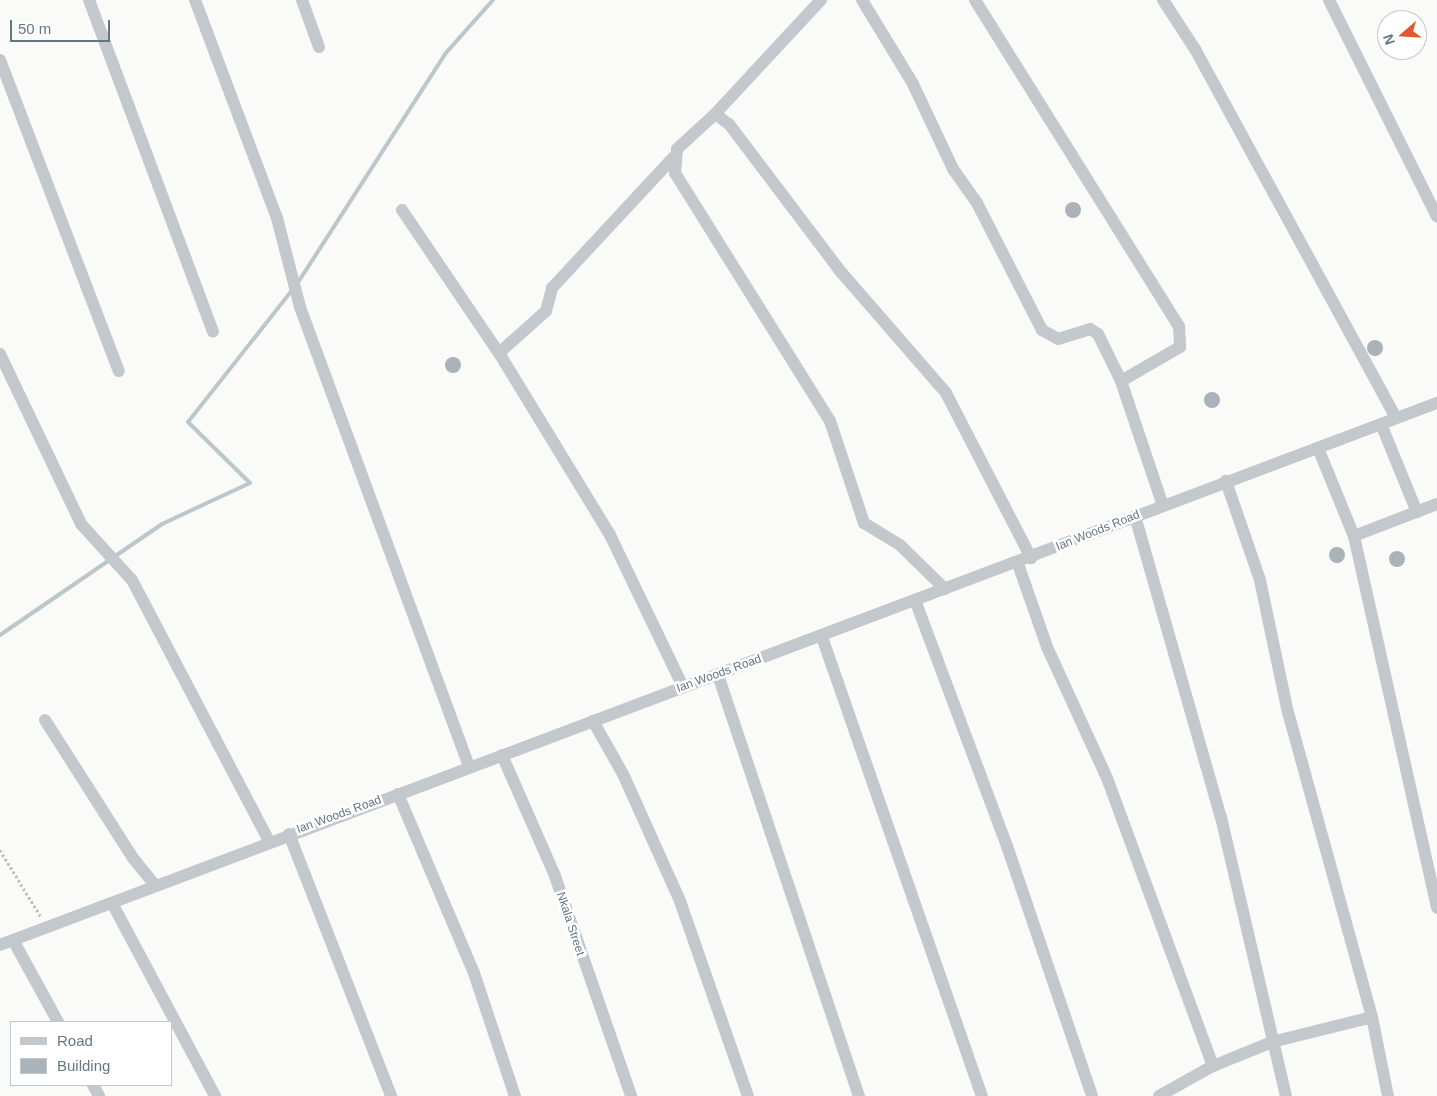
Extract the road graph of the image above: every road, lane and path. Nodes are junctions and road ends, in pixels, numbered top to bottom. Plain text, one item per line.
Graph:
1 (89, 0) edge
2 (195, 0) edge
3 (302, 0) edge
4 (821, 0) edge
5 (862, 0) edge
6 (975, 0) edge
7 (1163, 0) edge
8 (1329, 0) edge
9 (319, 47) dead end
10 (0, 60) edge
11 (715, 114) junction
12 (673, 158) junction
13 (402, 210) dead end
14 (1437, 217) edge
15 (212, 332) dead end
16 (499, 353) junction
17 (0, 354) edge
18 (119, 372) dead end
19 (1121, 380) junction
20 (1437, 403) edge
21 (1396, 418) junction
22 (1381, 424) junction
23 (1318, 448) junction
24 (1226, 482) junction
25 (1437, 504) edge
26 (1163, 506) junction
27 (1417, 512) junction
28 (1135, 516) junction
29 (1354, 536) junction
30 (1031, 558) junction
31 (1018, 564) junction
32 (945, 589) junction
33 (915, 600) junction
34 (822, 637) junction
35 (718, 675) junction
36 (684, 687) junction
37 (45, 720) dead end
38 (593, 721) junction
39 (502, 755) junction
40 (469, 767) junction
41 (398, 794) junction
42 (289, 834) junction
43 (269, 841) junction
44 (0, 850) edge
45 (156, 886) junction
46 (112, 903) junction
47 (1437, 908) edge
48 (47, 927) junction
49 (13, 940) junction
50 (0, 945) edge
51 (1372, 1017) junction
52 (57, 1021) edge
53 (1272, 1042) junction
54 (1213, 1066) junction
55 (215, 1096) edge
56 (391, 1096) edge
57 (515, 1096) edge
58 (631, 1096) edge
59 (748, 1096) edge
60 (860, 1096) edge
61 (982, 1096) edge
62 (1092, 1096) edge
63 (1159, 1096) edge
64 (1286, 1096) edge
65 (1388, 1096) edge

1 - 15 street
2 - 40 street
3 - 9 street
4 - 11 street
5 - 19 street
6 - 19 street
7 - 21 street
8 - 14 street
10 - 18 street
11 - 12 street
11 - 30 street
12 - 16 street
12 - 32 street
13 - 16 street
16 - 36 street
17 - 43 street
19 - 26 street
20 - 21 street, Ian Woods Road
21 - 22 street, Ian Woods Road
22 - 23 street, Ian Woods Road
22 - 27 street
23 - 24 street, Ian Woods Road
23 - 29 street
24 - 26 street, Ian Woods Road
24 - 51 street
25 - 27 street
26 - 28 street, Ian Woods Road
27 - 29 street
28 - 30 street, Ian Woods Road
28 - 53 street
29 - 47 street
30 - 31 street, Ian Woods Road
31 - 32 street, Ian Woods Road
31 - 54 street
32 - 33 street, Ian Woods Road
33 - 34 street, Ian Woods Road
33 - 62 street
34 - 35 street, Ian Woods Road
34 - 61 street
35 - 36 street, Ian Woods Road
35 - 60 street
36 - 38 street, Ian Woods Road
37 - 45 street
38 - 39 street, Ian Woods Road
38 - 59 street
39 - 40 street, Ian Woods Road
39 - 58 street, Nkala Street
40 - 41 street, Ian Woods Road
41 - 42 street, Ian Woods Road
41 - 57 street
42 - 43 street, Ian Woods Road
42 - 56 street
43 - 45 street, Ian Woods Road
44 - 48 path
45 - 46 street, Ian Woods Road
46 - 48 street, Ian Woods Road
46 - 55 street
48 - 49 street, Ian Woods Road
49 - 50 street, Ian Woods Road
49 - 52 street
51 - 53 street
51 - 65 street
53 - 54 street
53 - 64 street
54 - 63 street

